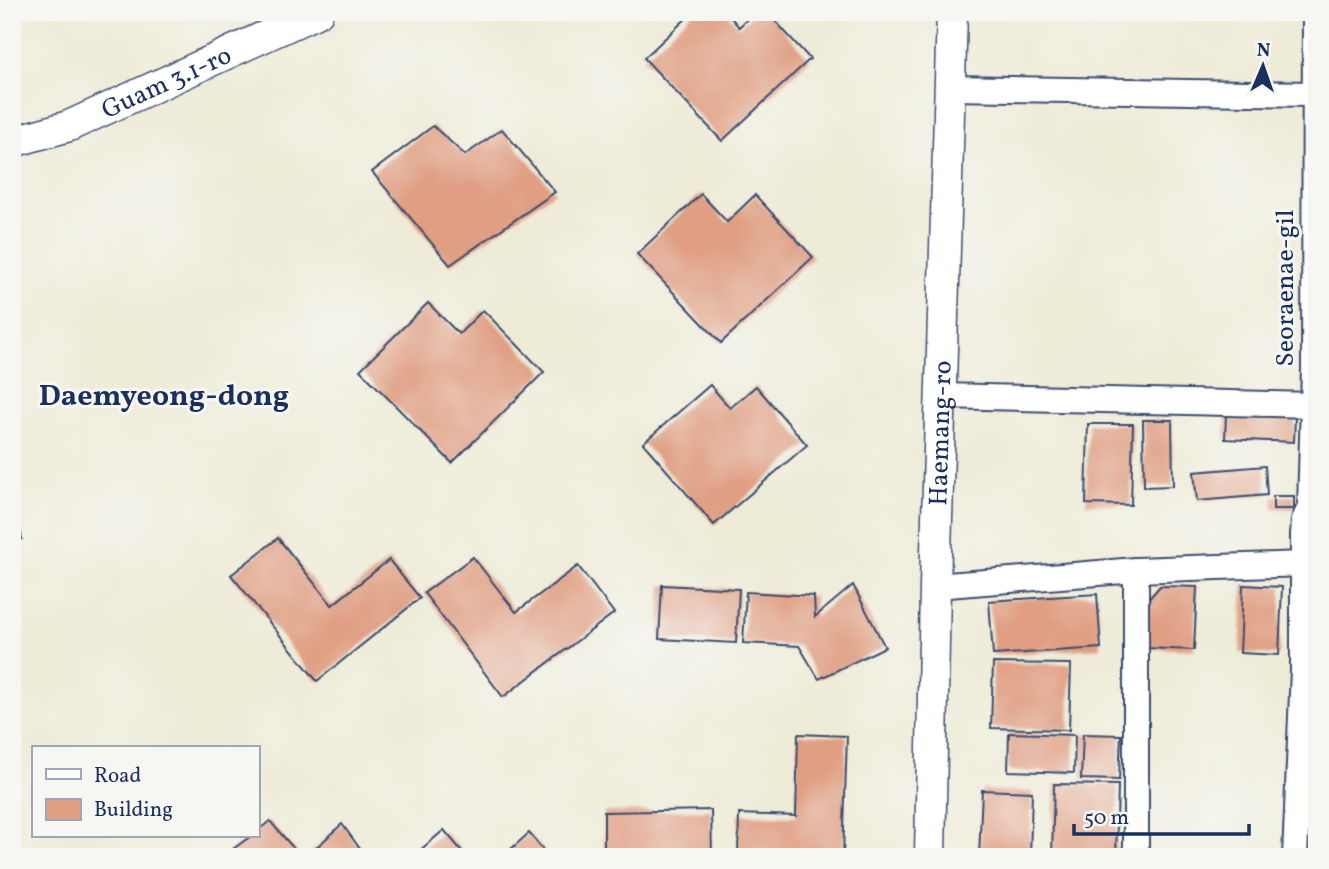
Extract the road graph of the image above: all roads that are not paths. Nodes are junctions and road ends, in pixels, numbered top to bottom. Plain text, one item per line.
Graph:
1 (318, 12) edge
2 (952, 12) edge
3 (1315, 12) edge
4 (1315, 69) edge
5 (951, 88) junction
6 (1314, 94) junction
7 (12, 142) edge
8 (1315, 370) edge
9 (941, 396) junction
10 (1312, 405) junction
11 (1313, 507) edge
12 (1304, 564) junction
13 (1136, 570) junction
14 (935, 586) junction
15 (1308, 786) edge
16 (930, 857) edge
17 (1136, 857) edge
18 (1295, 857) edge

1 - 7 street, Guam 3.1-ro
2 - 5 street, Haemang-ro
3 - 4 street, Seoraenae-gil
4 - 6 street, Seoraenae-gil
5 - 6 street
5 - 9 street, Haemang-ro
6 - 8 street, Seoraenae-gil
8 - 10 street, Seoraenae-gil
9 - 10 street
9 - 14 street, Haemang-ro
10 - 11 street, Seoraenae-gil
11 - 12 street, Seoraenae-gil
12 - 13 street
12 - 15 street, Seoraenae-gil
13 - 14 street
13 - 17 street
14 - 16 street, Haemang-ro
15 - 18 street, Seoraenae-gil

